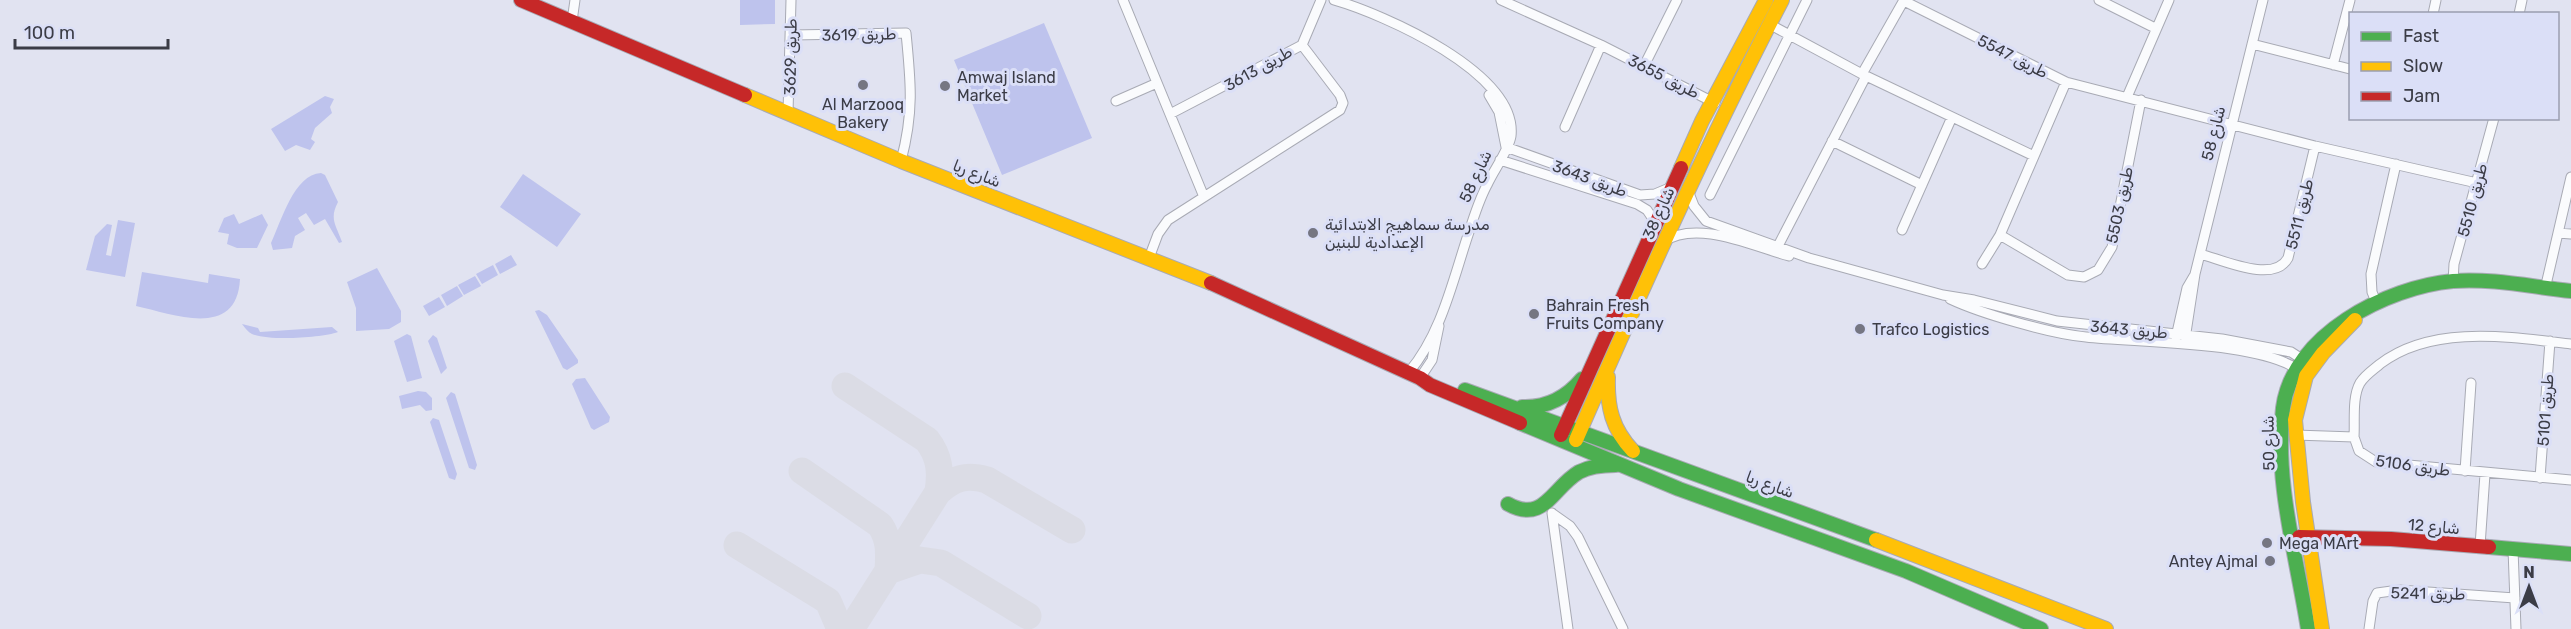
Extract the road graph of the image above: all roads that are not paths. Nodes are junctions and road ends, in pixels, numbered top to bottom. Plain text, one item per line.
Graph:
1 (521, 0) edge
2 (575, 0) edge
3 (791, 0) edge
4 (1123, 0) edge
5 (1321, 0) edge
6 (1334, 0) edge
7 (1501, 0) edge
8 (1677, 0) edge
9 (1766, 0) edge
10 (1782, 0) edge
11 (1808, 0) edge
12 (2099, 0) edge
13 (2169, 0) edge
14 (2263, 0) edge
15 (2350, 0) edge
16 (1904, 1) edge
17 (572, 21) junction
18 (1769, 24) junction
19 (2155, 28) junction
20 (792, 35) junction
21 (1790, 35) junction
22 (2252, 44) junction
23 (1302, 45) junction
24 (1601, 45) junction
25 (2333, 65) junction
26 (1644, 66) junction
27 (2349, 69) edge
28 (1864, 75) junction
29 (2066, 82) junction
30 (1157, 83) junction
31 (2127, 97) junction
32 (2141, 100) junction
33 (1116, 101) dead end
34 (1712, 102) junction
35 (1725, 109) junction
36 (788, 113) junction
37 (1170, 114) junction
38 (1952, 117) junction
39 (2493, 120) edge
40 (2232, 125) junction
41 (1565, 127) dead end
42 (1832, 141) junction
43 (2315, 146) junction
44 (1506, 147) junction
45 (2034, 156) junction
46 (1500, 160) junction
47 (901, 161) junction
48 (2396, 164) junction
49 (2571, 177) edge
50 (2477, 183) junction
51 (1922, 185) junction
52 (1681, 187) junction
53 (1710, 195) dead end
54 (1204, 197) junction
55 (1657, 225) junction
56 (1902, 230) dead end
57 (2558, 233) junction
58 (2571, 234) edge
59 (2000, 236) junction
60 (1663, 242) junction
61 (1778, 246) junction
62 (2200, 254) junction
63 (1149, 258) junction
64 (1809, 258) junction
65 (1982, 264) dead end
66 (2453, 282) junction
67 (2545, 289) junction
68 (2571, 291) edge
69 (2374, 305) junction
70 (2180, 339) junction
71 (2550, 341) junction
72 (2571, 344) edge
73 (1598, 358) junction
74 (2304, 367) junction
75 (1609, 369) junction
76 (1414, 375) junction
77 (2472, 383) dead end
78 (1506, 406) junction
79 (1562, 433) junction
80 (2295, 435) junction
81 (2354, 437) junction
82 (1577, 440) junction
83 (1639, 456) junction
84 (1624, 466) junction
85 (2465, 471) junction
86 (2485, 474) junction
87 (2540, 478) junction
88 (2571, 480) edge
89 (2303, 502) junction
90 (1508, 504) dead end
91 (2289, 504) junction
92 (1550, 509) junction
93 (2301, 537) junction
94 (2480, 546) junction
95 (2513, 549) junction
96 (2571, 554) edge
97 (2515, 598) junction
98 (2017, 623) edge
99 (1568, 629) edge
100 (1623, 629) edge
101 (2041, 629) edge
102 (2106, 629) edge
103 (2308, 629) edge
104 (2322, 629) edge
105 (2369, 629) edge
106 (2516, 629) edge

1 - 17 main road, شارع ريا
2 - 17 street
3 - 20 street, طريق 3629
4 - 30 street
5 - 23 street, طريق 3613
6 - 44 street
7 - 24 street, طريق 3655
8 - 26 street
9 - 34 main road, شارع 38
10 - 18 main road, شارع 38
11 - 21 street
12 - 19 street
13 - 19 street
14 - 22 street, شارع 58
15 - 25 street
16 - 28 street, طريق 5547
16 - 29 street, طريق 5547
17 - 36 main road, شارع ريا
18 - 21 street
18 - 35 main road, شارع 38
19 - 31 street
20 - 36 street, طريق 3629
20 - 47 street, طريق 3619
21 - 28 street
21 - 53 street
22 - 25 street
22 - 40 street, شارع 58
23 - 37 street, طريق 3613
23 - 54 street
24 - 26 street, طريق 3655
24 - 41 street
25 - 27 street
26 - 34 street, طريق 3655
28 - 38 street
28 - 42 street
29 - 31 street, طريق 5547
29 - 45 street
30 - 33 street
30 - 37 street
31 - 32 street, طريق 5547
32 - 40 street, طريق 5547
32 - 59 street, طريق 5503
34 - 35 street, طريق 3655
34 - 52 main road, شارع 38
35 - 52 main road, شارع 38
36 - 47 main road, شارع ريا
37 - 54 street
38 - 45 street
38 - 51 street
39 - 50 street, طريق 5510
40 - 43 street
40 - 62 street, شارع 58
42 - 51 street
42 - 61 street
43 - 48 street
43 - 62 street, طريق 5511
44 - 46 street, شارع 58
44 - 52 street, طريق 3643
45 - 59 street
46 - 55 street, طريق 3643
46 - 76 street, شارع 58
47 - 63 main road, شارع ريا
48 - 50 street
48 - 69 street
49 - 57 street
50 - 66 street, طريق 5510
51 - 56 street
52 - 55 main road, شارع 38
52 - 60 main road, شارع 38
52 - 61 street, طريق 3643
54 - 63 street
55 - 73 main road, شارع 38
57 - 58 street
57 - 67 street
59 - 65 street
60 - 64 street, طريق 3643
60 - 75 main road, شارع 38
61 - 64 street, طريق 3643
62 - 70 street, شارع 58
63 - 76 main road, شارع ريا
64 - 70 street, طريق 3643
66 - 67 main road
66 - 69 main road
67 - 68 main road
69 - 74 main road, شارع 50
70 - 74 street, طريق 3643
71 - 72 street
71 - 81 street
71 - 87 street, طريق 5101
73 - 78 main road
73 - 79 main road, شارع 38
74 - 80 main road, شارع 50
74 - 91 main road, شارع 50
75 - 82 main road, شارع 38
75 - 83 main road
76 - 78 main road, شارع ريا
76 - 79 main road, شارع ريا
77 - 85 street
78 - 79 main road, شارع ريا
79 - 82 main road, شارع ريا
80 - 81 street, شارع 50
80 - 89 main road, شارع 50
81 - 85 street, طريق 5106
82 - 83 main road, شارع ريا
82 - 84 main road, شارع ريا
83 - 102 main road, شارع ريا
84 - 92 main road
84 - 98 main road, شارع ريا
85 - 86 street, طريق 5106
86 - 87 street, طريق 5106
86 - 94 street
87 - 88 street, طريق 5106
89 - 91 main road
89 - 93 main road, شارع 50
90 - 92 main road
91 - 93 main road, شارع 50
92 - 99 street
92 - 100 street
93 - 94 main road, شارع 12
93 - 103 main road, شارع 50
93 - 104 main road, شارع 50
94 - 95 main road, شارع 12
95 - 96 main road, شارع 12
95 - 97 street
97 - 105 street, طريق 5241
97 - 106 street
98 - 101 main road, شارع ريا

